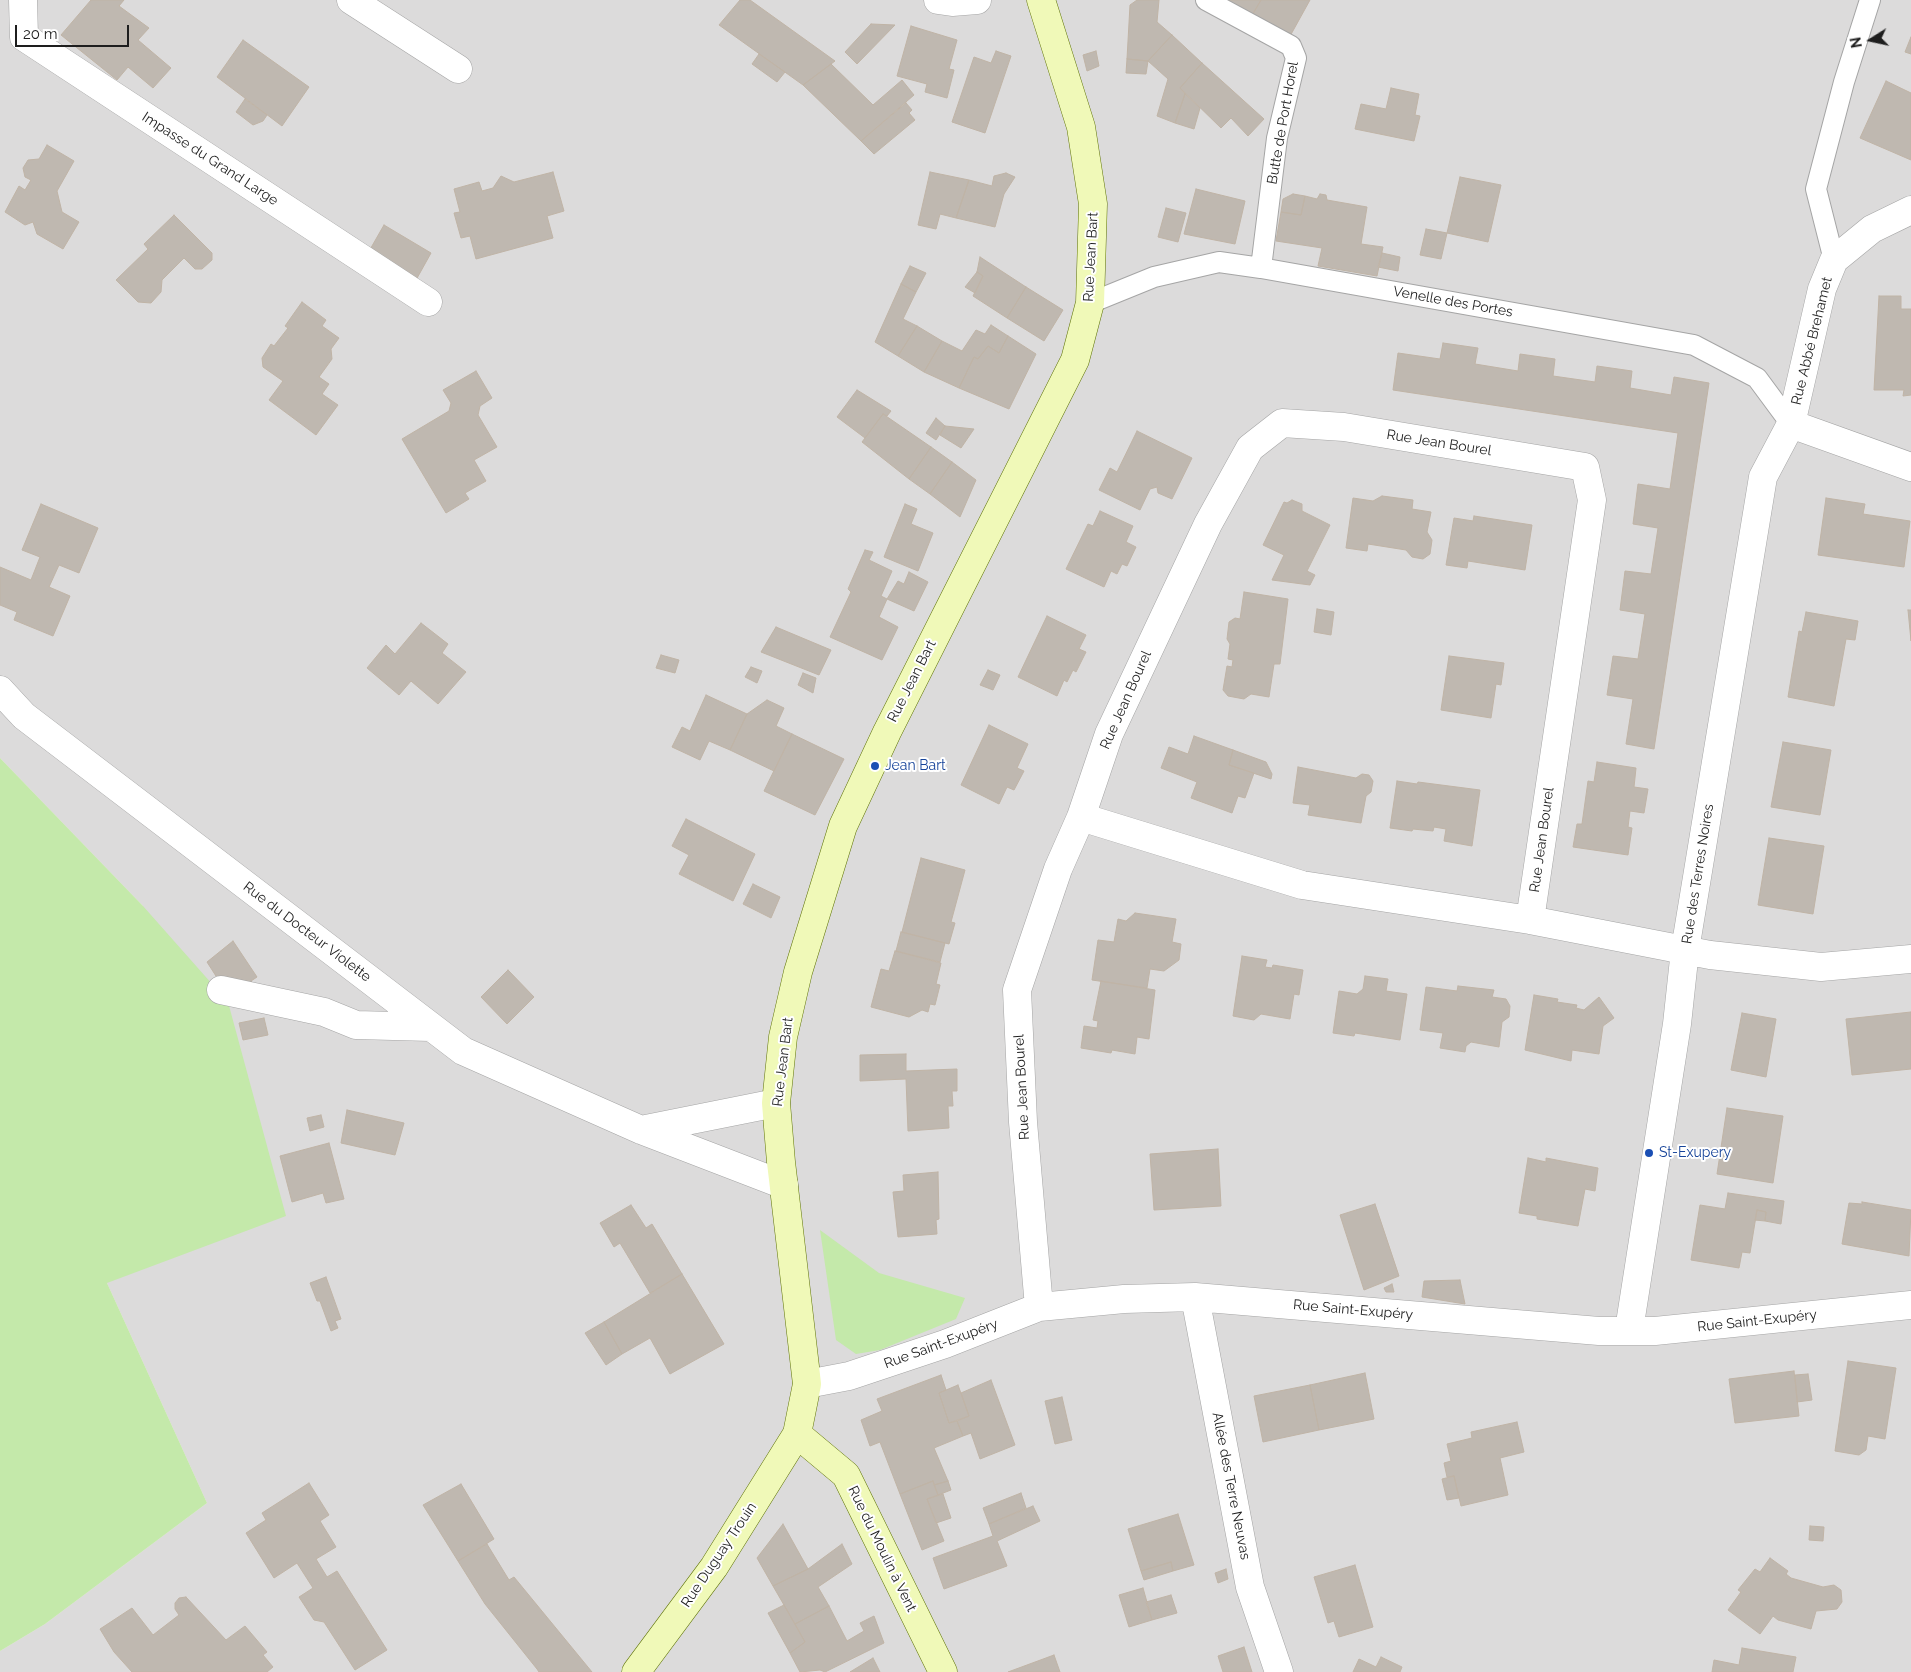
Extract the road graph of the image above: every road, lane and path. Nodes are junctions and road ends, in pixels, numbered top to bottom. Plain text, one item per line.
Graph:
1 (23, 0) edge
2 (351, 0) edge
3 (938, 0) edge
4 (977, 0) edge
5 (1041, 0) edge
6 (1206, 0) edge
7 (1870, 0) edge
8 (458, 69) dead end
9 (1911, 210) edge
10 (1834, 260) junction
11 (1261, 268) junction
12 (428, 302) dead end
13 (1090, 303) junction
14 (1790, 424) junction
15 (1911, 467) edge
16 (0, 690) edge
17 (1081, 817) junction
18 (1530, 920) junction
19 (1685, 950) junction
20 (1911, 959) edge
21 (222, 990) dead end
22 (431, 1027) junction
23 (776, 1103) junction
24 (641, 1130) junction
25 (784, 1185) junction
26 (1195, 1297) junction
27 (1911, 1305) edge
28 (1039, 1307) junction
29 (1629, 1330) junction
30 (807, 1384) junction
31 (797, 1434) junction
32 (636, 1672) edge
33 (943, 1672) edge
34 (1279, 1672) edge

1 - 12 street, Impasse du Grand Large
2 - 8 street
3 - 4 street
5 - 13 street, Rue Jean Bart
6 - 11 lane, Butte de Port Horel
7 - 10 lane
9 - 10 street, Rue Abbé Brehamet
10 - 14 street, Rue Abbé Brehamet
11 - 13 lane, Venelle des Portes
11 - 14 lane, Venelle des Portes
13 - 23 street, Rue Jean Bart
14 - 15 street
14 - 19 street, Rue des Terres Noires
16 - 22 street, Rue du Docteur Violette
17 - 18 street
17 - 18 street, Rue Jean Bourel
17 - 28 street, Rue Jean Bourel
18 - 19 street
19 - 20 street
19 - 29 street, Rue des Terres Noires
21 - 22 street
22 - 24 street, Rue du Docteur Violette
23 - 24 street
23 - 25 street, Rue Jean Bart
24 - 25 street, Rue du Docteur Violette
25 - 30 street, Rue Jean Bart
26 - 28 street, Rue Saint-Exupéry
26 - 29 street, Rue Saint-Exupéry
26 - 34 street, Allée des Terre Neuvas
27 - 29 street, Rue Saint-Exupéry
28 - 30 street, Rue Saint-Exupéry
30 - 31 street
31 - 32 street, Rue Duguay Trouin
31 - 33 street, Rue du Moulin à Vent

